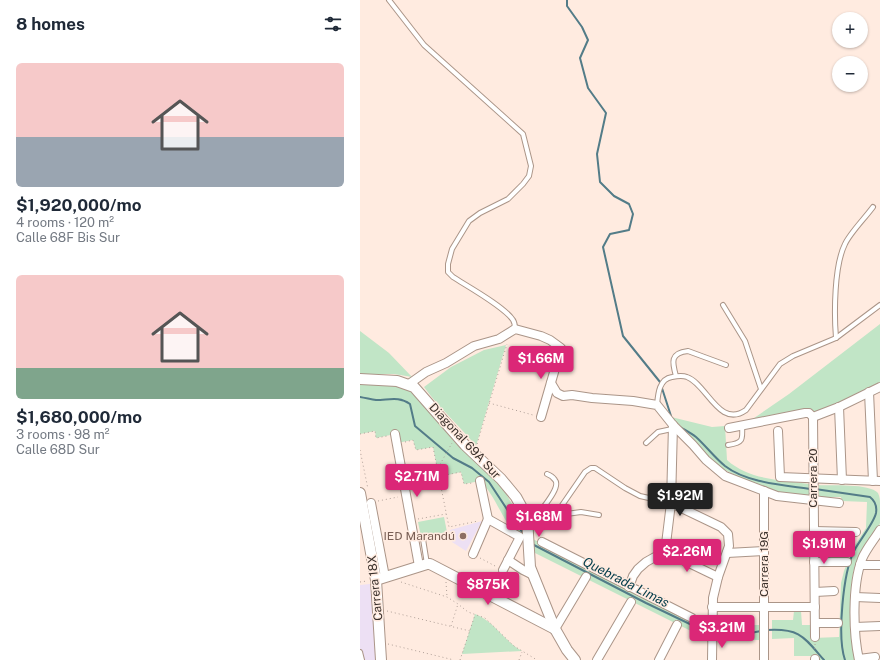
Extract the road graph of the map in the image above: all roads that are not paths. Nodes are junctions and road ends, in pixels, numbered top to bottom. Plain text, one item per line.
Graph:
1 (389, 0) edge
2 (873, 207) dead end
3 (723, 305) dead end
4 (880, 305) edge
5 (515, 329) junction
6 (836, 338) junction
7 (726, 365) dead end
8 (676, 376) junction
9 (360, 379) edge
10 (551, 383) junction
11 (409, 384) junction
12 (880, 386) edge
13 (761, 389) junction
14 (869, 392) junction
15 (657, 405) junction
16 (839, 407) junction
17 (541, 417) road end
18 (813, 417) junction
19 (742, 425) junction
20 (672, 427) junction
21 (730, 428) dead end
22 (778, 431) dead end
23 (395, 434) road end
24 (646, 443) dead end
25 (728, 445) dead end
26 (547, 474) dead end
27 (842, 480) junction
28 (480, 481) road end
29 (877, 481) edge
30 (813, 482) junction
31 (764, 491) junction
32 (360, 493) edge
33 (814, 497) junction
34 (371, 503) road end
35 (671, 503) junction
36 (839, 503) dead end
37 (525, 512) junction
38 (540, 513) junction
39 (556, 514) junction
40 (599, 516) dead end
41 (488, 519) junction
42 (814, 531) junction
43 (856, 532) dead end
44 (879, 533) edge
45 (423, 538) dead end
46 (542, 542) dead end
47 (664, 551) junction
48 (764, 551) junction
49 (727, 553) junction
50 (473, 554) road end
51 (508, 560) junction
52 (814, 562) junction
53 (847, 562) dead end
54 (423, 565) junction
55 (860, 565) junction
56 (880, 566) edge
57 (504, 570) road end
58 (533, 575) junction
59 (586, 576) dead end
60 (383, 578) junction
61 (718, 578) junction
62 (629, 587) junction
63 (834, 591) dead end
64 (815, 592) junction
65 (855, 597) junction
66 (880, 598) edge
67 (631, 602) dead end
68 (712, 607) junction
69 (764, 607) junction
70 (815, 607) junction
71 (692, 618) dead end
72 (815, 623) junction
73 (838, 623) dead end
74 (677, 625) dead end
75 (880, 626) edge
76 (856, 627) junction
77 (555, 629) junction
78 (815, 636) road end
79 (360, 652) edge
80 (875, 657) dead end
81 (362, 660) edge
82 (381, 660) edge
83 (575, 660) edge
84 (597, 660) edge
85 (659, 660) edge
86 (712, 660) edge
87 (764, 660) edge
88 (859, 660) edge

1 - 5 lane
2 - 6 lane
3 - 13 lane
4 - 6 lane
5 - 10 street
5 - 11 street
6 - 13 lane
7 - 8 lane
8 - 13 lane
8 - 15 lane
9 - 11 street, Diagonal 69A Sur
10 - 15 street
10 - 17 street
11 - 37 street, Diagonal 69A Sur
12 - 14 street
14 - 16 street
14 - 29 street
15 - 20 street
16 - 18 street
16 - 27 street
18 - 19 street
18 - 30 street, Carrera 20
19 - 21 street
19 - 25 lane
20 - 24 lane
20 - 31 street
20 - 35 street
22 - 30 street
23 - 54 street
26 - 38 lane
27 - 29 street
27 - 30 street
28 - 41 street
30 - 33 street, Carrera 20
31 - 33 street
31 - 48 street, Carrera 19G
32 - 60 street, Carrera 18X
33 - 36 street
33 - 42 street, Carrera 20
34 - 60 street, Carrera 18X
35 - 39 lane
35 - 47 street
35 - 49 street
37 - 38 lane
37 - 58 street, Diagonal 69A Sur
38 - 39 lane
39 - 40 lane
41 - 50 street
41 - 51 street
42 - 43 street
42 - 52 street, Carrera 20
44 - 55 street
45 - 54 lane
46 - 62 street
47 - 61 street
47 - 62 street
48 - 49 street
48 - 69 street, Carrera 19G
49 - 61 street
51 - 57 street
51 - 58 street
52 - 53 street
52 - 64 street, Carrera 20
54 - 60 street
54 - 77 street
55 - 56 street
55 - 65 street
58 - 77 street, Diagonal 69A Sur
59 - 77 street
60 - 82 street, Carrera 18X
61 - 68 street
62 - 71 street
63 - 64 street
64 - 70 street, Carrera 20
65 - 66 street
65 - 76 street
67 - 84 street
68 - 69 street
68 - 86 street
69 - 70 street
69 - 87 street, Carrera 19G
70 - 72 street, Carrera 20
72 - 73 street
72 - 78 street, Carrera 20
74 - 85 street
75 - 76 street
76 - 88 street
77 - 83 street, Diagonal 69A Sur
79 - 81 lane
80 - 88 street

